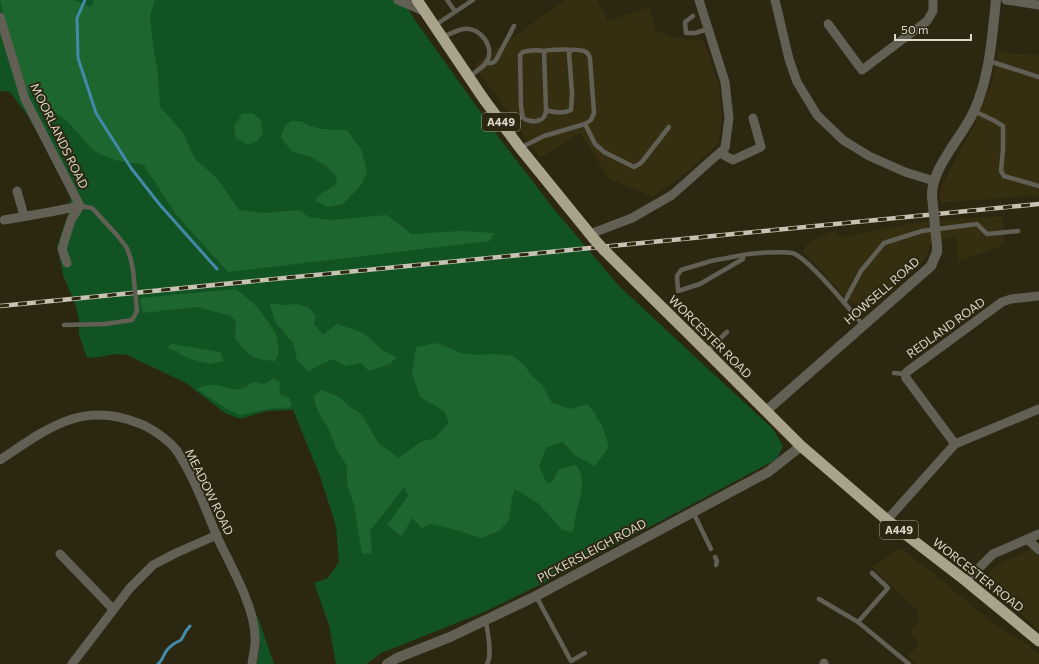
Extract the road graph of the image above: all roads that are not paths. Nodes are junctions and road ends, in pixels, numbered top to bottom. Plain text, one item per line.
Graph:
1 (398, 0) edge
2 (417, 0) edge
3 (447, 0) edge
4 (473, 0) edge
5 (699, 0) edge
6 (775, 0) edge
7 (933, 0) edge
8 (996, 0) edge
9 (1006, 0) edge
10 (1039, 5) edge
11 (424, 11) junction
12 (456, 11) junction
13 (693, 16) dead end
14 (0, 17) edge
15 (828, 24) dead end
16 (434, 26) junction
17 (514, 26) dead end
18 (708, 29) junction
19 (442, 38) junction
20 (572, 50) junction
21 (544, 51) junction
22 (989, 61) junction
23 (486, 62) junction
24 (469, 77) junction
25 (1039, 77) edge
26 (546, 110) junction
27 (974, 112) junction
28 (753, 118) dead end
29 (585, 124) junction
30 (669, 127) dead end
31 (520, 148) junction
32 (720, 153) junction
33 (934, 181) junction
34 (1039, 186) edge
35 (17, 191) dead end
36 (80, 206) junction
37 (24, 216) junction
38 (4, 220) dead end
39 (1018, 231) dead end
40 (592, 236) junction
41 (743, 255) junction
42 (67, 263) dead end
43 (1039, 296) edge
44 (844, 303) junction
45 (64, 325) dead end
46 (863, 325) junction
47 (727, 332) dead end
48 (707, 351) junction
49 (894, 373) dead end
50 (905, 374) junction
51 (1039, 409) edge
52 (766, 412) junction
53 (956, 444) junction
54 (801, 446) junction
55 (0, 460) edge
56 (693, 512) junction
57 (887, 520) junction
58 (1039, 534) edge
59 (217, 535) junction
60 (1028, 539) junction
61 (711, 549) dead end
62 (1039, 550) edge
63 (60, 554) dead end
64 (715, 557) dead end
65 (716, 565) dead end
66 (872, 573) dead end
67 (966, 581) junction
68 (536, 596) junction
69 (820, 599) dead end
70 (113, 609) junction
71 (486, 620) junction
72 (858, 622) junction
73 (1039, 641) edge
74 (585, 653) dead end
75 (72, 664) edge
76 (252, 664) edge
77 (387, 664) edge
78 (487, 664) edge
79 (910, 664) edge

1 - 11 street
2 - 11 highway, WORCESTER ROAD / A449
3 - 12 lane
4 - 12 lane
5 - 18 street
6 - 33 street
7 - 15 street
8 - 22 street, HOWSELL ROAD
9 - 10 street
11 - 16 highway, WORCESTER ROAD / A449
12 - 16 lane
13 - 18 lane
14 - 36 street, MOORLANDS ROAD
16 - 19 highway, WORCESTER ROAD / A449
17 - 23 lane
18 - 32 street
19 - 23 lane
19 - 24 highway, WORCESTER ROAD / A449
20 - 21 lane
20 - 26 lane
20 - 29 lane
21 - 26 lane
21 - 26 lane
22 - 25 lane
22 - 27 street, HOWSELL ROAD
23 - 24 lane
24 - 31 highway, WORCESTER ROAD / A449
27 - 33 street, HOWSELL ROAD
27 - 34 lane
28 - 32 street
29 - 30 lane
29 - 31 lane
31 - 40 highway, WORCESTER ROAD / A449
32 - 40 street
33 - 46 street, HOWSELL ROAD, bridge
35 - 37 street
36 - 37 street
36 - 42 street, MOORLANDS ROAD
36 - 45 lane, bridge
37 - 38 street
39 - 44 lane
40 - 48 highway, WORCESTER ROAD / A449, bridge
41 - 41 lane
41 - 44 lane
43 - 50 street, REDLAND ROAD
44 - 46 lane
46 - 52 street, HOWSELL ROAD
47 - 48 lane
48 - 52 highway, WORCESTER ROAD / A449
49 - 50 lane
50 - 53 street, REDLAND ROAD
51 - 53 street
52 - 54 highway, WORCESTER ROAD / A449
53 - 57 street
54 - 56 street, PICKERSLEIGH ROAD
54 - 57 highway, WORCESTER ROAD / A449
55 - 59 street, MEADOW ROAD
56 - 61 lane
56 - 68 street, PICKERSLEIGH ROAD
57 - 67 highway, WORCESTER ROAD / A449
58 - 60 street
59 - 70 street
59 - 76 street, MEADOW ROAD
60 - 62 street
60 - 67 street
63 - 70 street
64 - 65 lane
66 - 72 lane
67 - 73 highway, WORCESTER ROAD / A449
68 - 71 street, PICKERSLEIGH ROAD
68 - 74 lane
69 - 72 lane
70 - 75 street
71 - 77 street, PICKERSLEIGH ROAD
71 - 78 lane
72 - 79 lane

